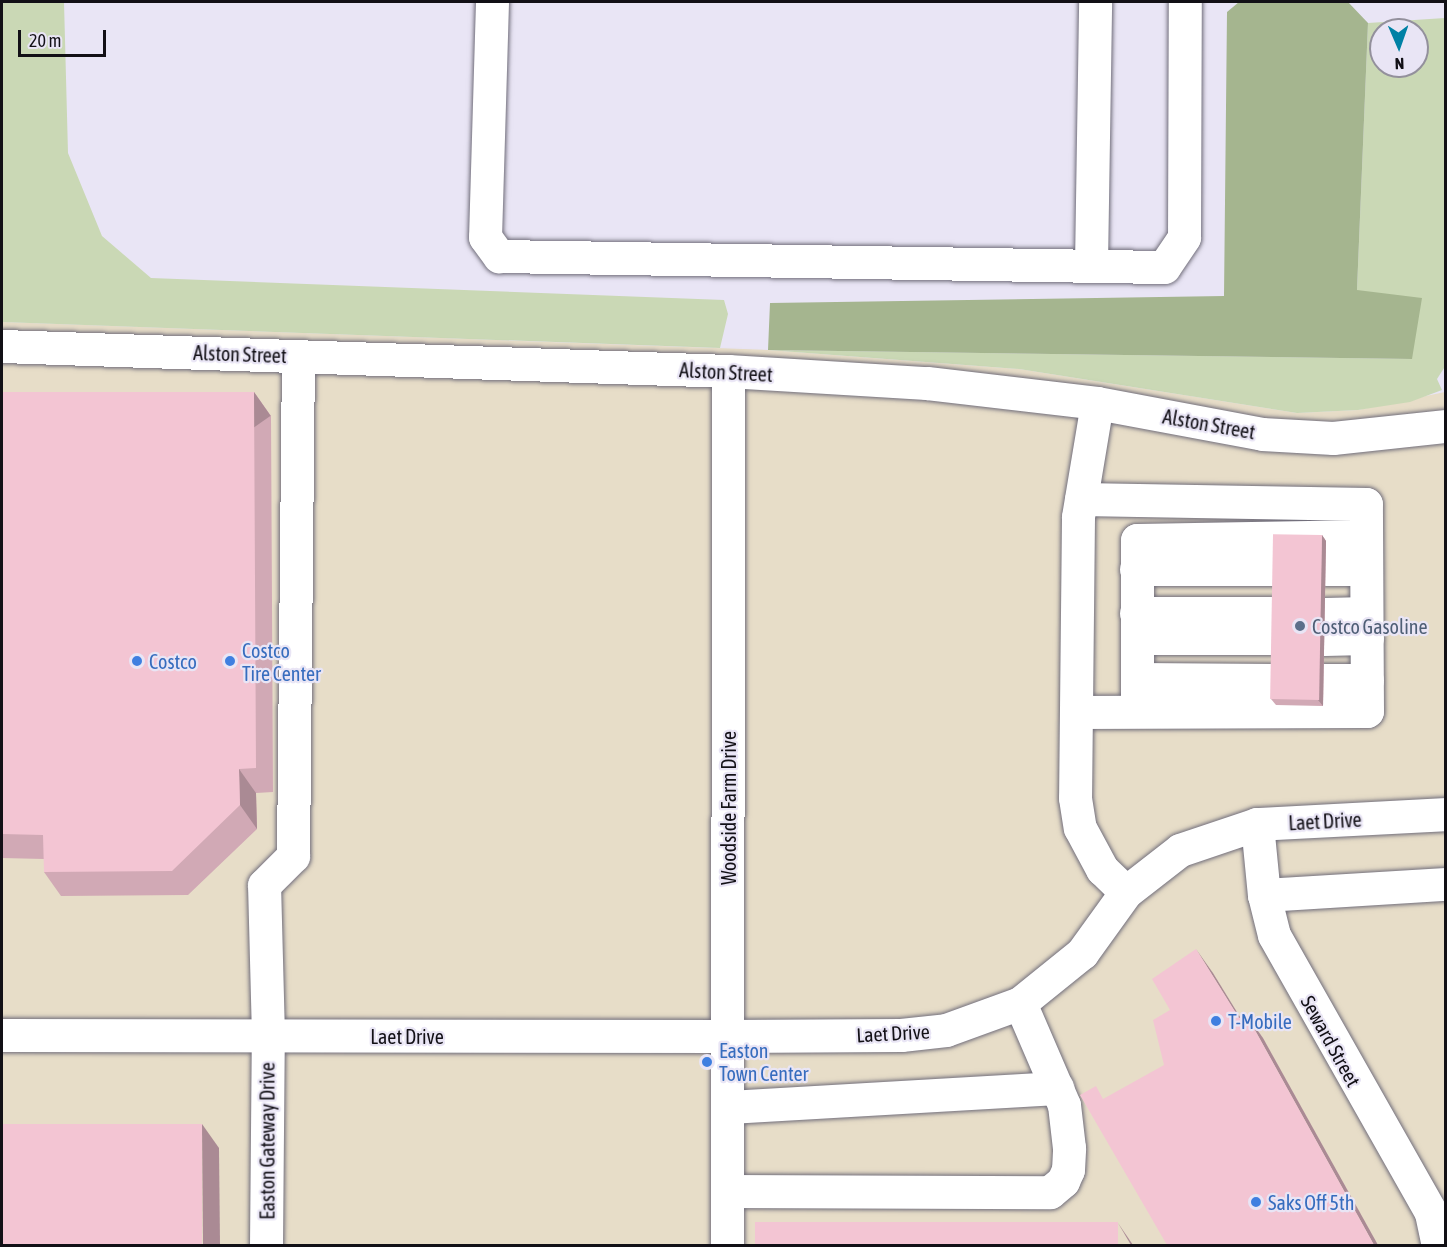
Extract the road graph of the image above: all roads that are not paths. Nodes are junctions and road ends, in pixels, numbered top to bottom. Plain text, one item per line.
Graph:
1 (492, 2) edge
2 (1095, 2) edge
3 (1185, 2) edge
4 (1091, 265) junction
5 (2, 346) edge
6 (298, 356) junction
7 (728, 371) junction
8 (1096, 403) junction
9 (1446, 426) edge
10 (1081, 499) junction
11 (1367, 615) junction
12 (1277, 625) junction
13 (1325, 625) junction
14 (1137, 635) junction
15 (1076, 712) junction
16 (1446, 814) edge
17 (1257, 824) junction
18 (1446, 884) edge
19 (1126, 892) junction
20 (1264, 895) junction
21 (1020, 1003) junction
22 (2, 1035) edge
23 (268, 1036) junction
24 (727, 1036) junction
25 (1058, 1088) junction
26 (728, 1107) junction
27 (728, 1191) junction
28 (1440, 1233) edge
29 (266, 1245) edge
30 (727, 1245) edge

1 - 4 street
2 - 4 street
3 - 4 street
5 - 6 street, Alston Street
6 - 7 street, Alston Street
6 - 23 street, Easton Gateway Drive
7 - 8 street, Alston Street
7 - 24 street, Woodside Farm Drive
8 - 9 street, Alston Street
8 - 10 street
10 - 11 street
10 - 15 street
11 - 13 street
11 - 13 street
11 - 13 street
11 - 13 street
11 - 14 street
11 - 14 street
12 - 14 street
12 - 14 street
12 - 14 street
14 - 15 street
15 - 19 street
16 - 17 street, Laet Drive
17 - 19 street, Laet Drive
17 - 20 street, Seward Street
18 - 20 street
19 - 21 street, Laet Drive
20 - 28 street, Seward Street
21 - 24 street, Laet Drive
21 - 25 street
22 - 23 street, Laet Drive
23 - 24 street, Laet Drive
23 - 29 street, Easton Gateway Drive
24 - 26 street, Woodside Farm Drive
25 - 26 street
25 - 27 street
26 - 27 street, Woodside Farm Drive
27 - 30 street, Woodside Farm Drive

